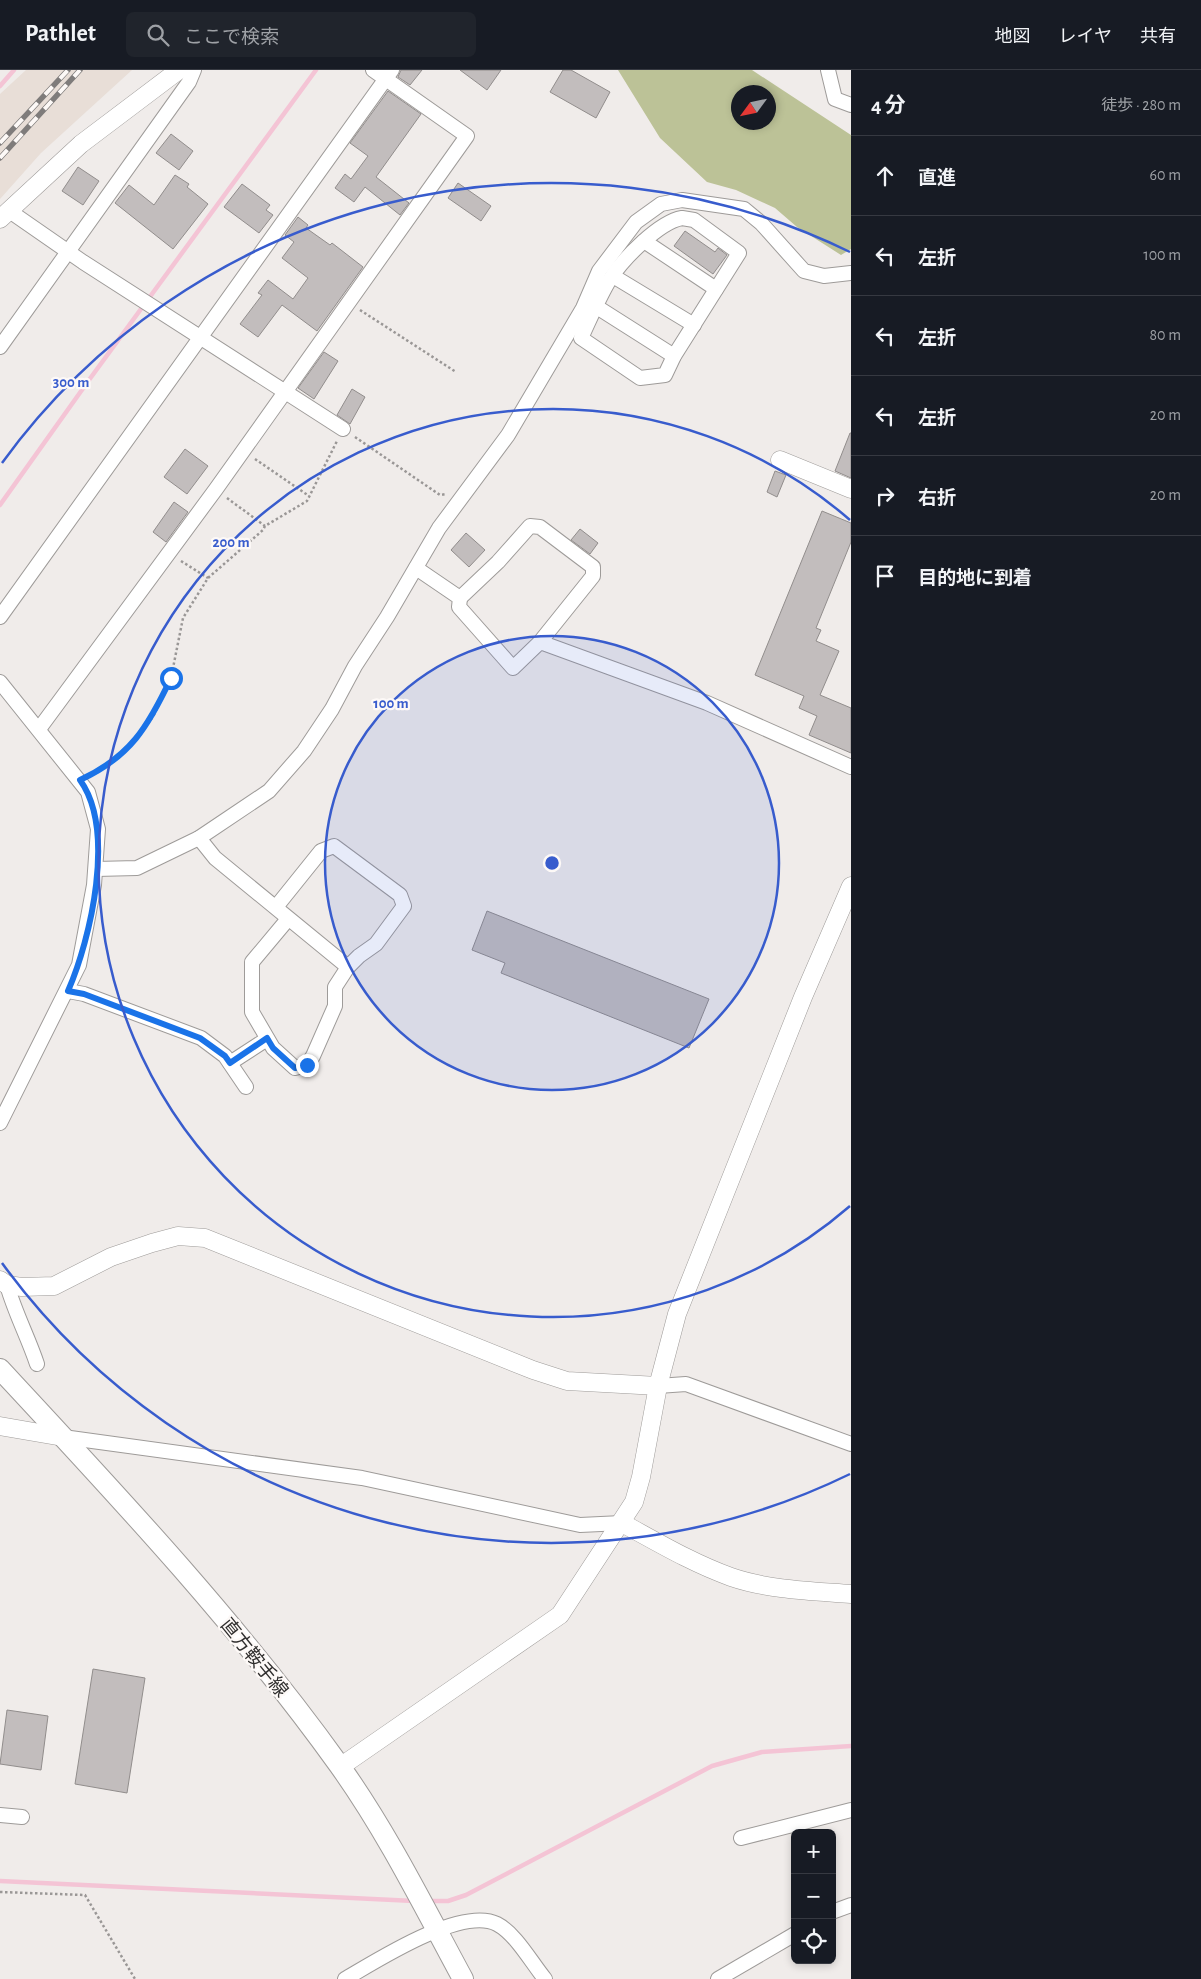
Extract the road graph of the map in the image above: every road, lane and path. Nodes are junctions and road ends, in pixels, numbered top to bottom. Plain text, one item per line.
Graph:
1 (179, 70) edge
2 (194, 70) edge
3 (372, 70) edge
4 (828, 70) edge
5 (389, 75) edge
6 (851, 105) edge
7 (4, 215) edge
8 (644, 241) junction
9 (69, 250) junction
10 (851, 273) edge
11 (613, 276) junction
12 (716, 289) junction
13 (348, 302) junction
14 (591, 304) junction
15 (694, 325) junction
16 (200, 338) junction
17 (0, 347) edge
18 (674, 356) junction
19 (456, 372) dead end
20 (286, 390) junction
21 (343, 429) junction
22 (244, 450) junction
23 (780, 460) dead end
24 (216, 489) junction
25 (851, 489) edge
26 (440, 495) dead end
27 (309, 496) junction
28 (264, 526) junction
29 (170, 553) junction
30 (416, 568) junction
31 (208, 578) junction
32 (460, 598) junction
33 (0, 617) edge
34 (540, 642) junction
35 (0, 682) edge
36 (39, 729) junction
37 (851, 767) edge
38 (80, 780) junction
39 (199, 838) junction
40 (96, 869) junction
41 (851, 886) edge
42 (276, 907) junction
43 (288, 919) junction
44 (348, 967) junction
45 (68, 991) junction
46 (267, 1038) junction
47 (230, 1063) junction
48 (246, 1087) dead end
49 (0, 1123) edge
50 (3, 1282) edge
51 (37, 1364) dead end
52 (0, 1369) edge
53 (658, 1386) junction
54 (0, 1426) edge
55 (63, 1437) junction
56 (851, 1444) edge
57 (622, 1522) junction
58 (851, 1594) edge
59 (340, 1766) junction
60 (851, 1810) edge
61 (0, 1815) edge
62 (22, 1817) dead end
63 (741, 1838) dead end
64 (0, 1892) edge
65 (851, 1905) edge
66 (836, 1911) edge
67 (436, 1931) junction
68 (791, 1936) edge
69 (135, 1979) edge
70 (345, 1979) edge
71 (463, 1979) edge
72 (545, 1979) edge
73 (720, 1979) edge

1 - 7 street
2 - 9 street
3 - 5 street
4 - 6 street
5 - 13 street
5 - 16 street
7 - 9 street
8 - 11 street
8 - 12 street
8 - 12 street
9 - 16 street
9 - 17 street
10 - 14 street
11 - 14 street
11 - 15 street
12 - 15 street
13 - 19 path
13 - 20 street
14 - 18 street
14 - 18 street
14 - 30 street
15 - 18 street
16 - 20 street
16 - 33 street
20 - 21 street
20 - 22 street
21 - 26 path
21 - 27 path
22 - 24 street
22 - 27 path
23 - 25 street
24 - 28 path
24 - 29 street
27 - 28 path
28 - 31 path
29 - 31 path
29 - 36 street
30 - 32 street
30 - 39 street
31 - 38 path
32 - 34 street
32 - 34 street
34 - 37 street
35 - 36 street
36 - 38 street
38 - 40 street
39 - 40 street
39 - 42 street
40 - 45 street
41 - 53 street
42 - 43 street
42 - 44 street
43 - 44 street
43 - 46 street
44 - 46 street
45 - 47 street
45 - 49 street
46 - 47 street
47 - 48 street
50 - 51 street
50 - 53 street
52 - 55 main road, 直方鞍手線
53 - 56 street
53 - 57 street
54 - 55 street
55 - 57 street
55 - 59 main road, 直方鞍手線
57 - 58 street
57 - 59 street
59 - 67 main road, 直方鞍手線
60 - 63 street
61 - 62 street
64 - 69 path
65 - 66 street
67 - 70 street
67 - 71 main road, 直方鞍手線
67 - 72 street
68 - 73 street

